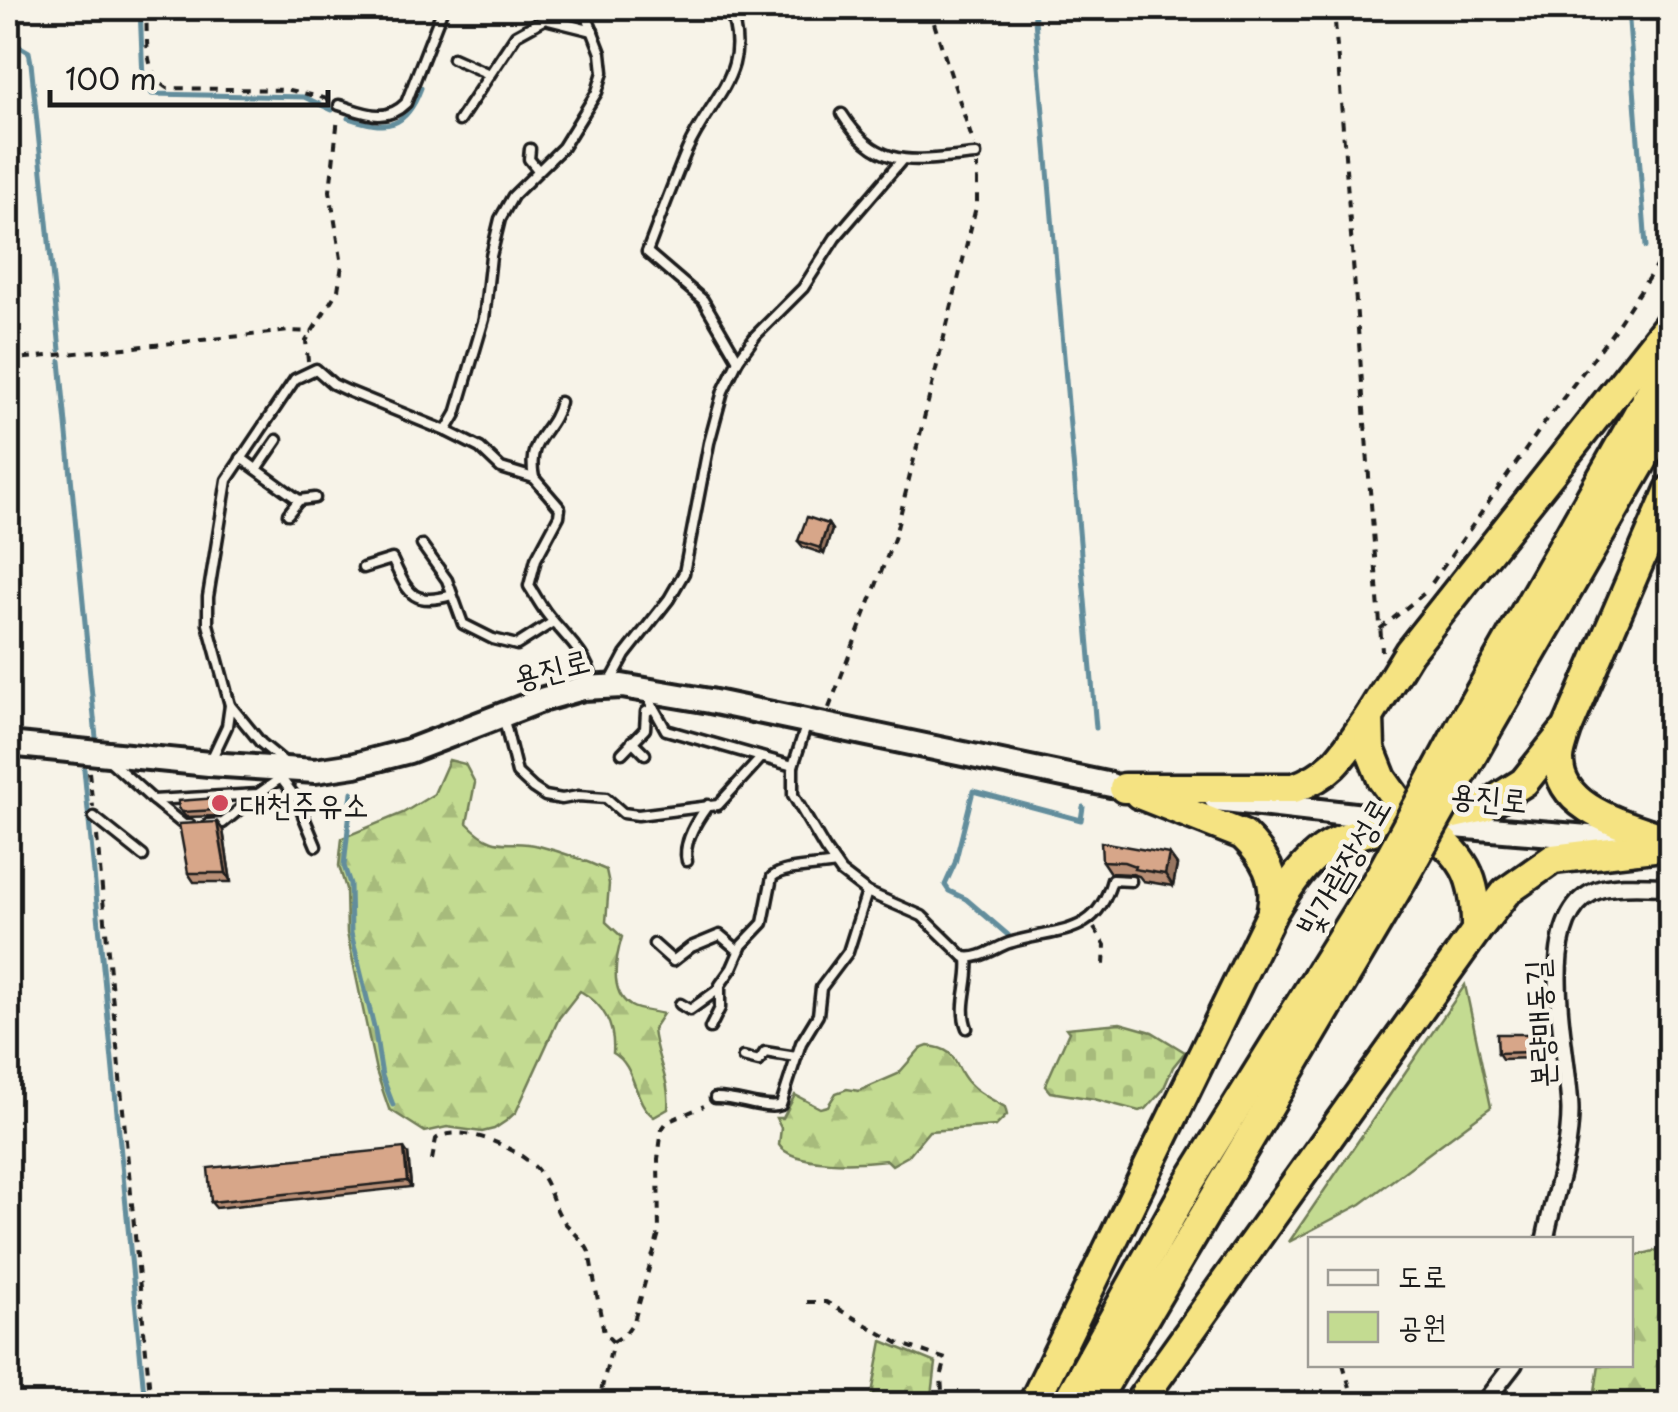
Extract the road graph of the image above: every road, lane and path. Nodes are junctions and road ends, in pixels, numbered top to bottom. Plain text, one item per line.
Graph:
1 (146, 8) edge
2 (443, 8) edge
3 (588, 8) edge
4 (729, 8) edge
5 (929, 8) edge
6 (1334, 8) edge
7 (592, 31) junction
8 (452, 58) dead end
9 (489, 74) junction
10 (339, 106) junction
11 (842, 114) dead end
12 (458, 120) dead end
13 (530, 149) dead end
14 (976, 155) junction
15 (902, 160) junction
16 (538, 170) junction
17 (1670, 245) edge
18 (1670, 323) edge
19 (312, 332) junction
20 (1670, 358) edge
21 (8, 360) edge
22 (738, 360) junction
23 (312, 371) junction
24 (560, 402) dead end
25 (1670, 412) edge
26 (446, 430) junction
27 (277, 440) dead end
28 (241, 458) junction
29 (257, 469) junction
30 (534, 478) junction
31 (1670, 490) edge
32 (314, 498) dead end
33 (299, 500) junction
34 (288, 514) dead end
35 (422, 545) dead end
36 (363, 568) dead end
37 (452, 596) junction
38 (553, 622) junction
39 (1380, 629) junction
40 (1382, 655) dead end
41 (601, 687) junction
42 (649, 699) junction
43 (230, 705) junction
44 (503, 714) junction
45 (1368, 717) junction
46 (1477, 722) junction
47 (815, 724) junction
48 (1567, 729) junction
49 (632, 742) junction
50 (8, 744) edge
51 (92, 752) junction
52 (622, 754) dead end
53 (645, 754) dead end
54 (761, 758) junction
55 (209, 764) junction
56 (792, 766) junction
57 (287, 773) junction
58 (1117, 787) junction
59 (258, 794) junction
60 (153, 800) junction
61 (708, 805) junction
62 (94, 818) junction
63 (1414, 822) junction
64 (1670, 843) edge
65 (316, 846) dead end
66 (143, 856) dead end
67 (687, 861) dead end
68 (835, 864) junction
69 (1391, 879) junction
70 (1131, 881) edge
71 (1670, 886) edge
72 (867, 892) junction
73 (1272, 913) junction
74 (1088, 920) junction
75 (1476, 932) junction
76 (654, 944) dead end
77 (739, 952) junction
78 (968, 958) junction
79 (1104, 965) dead end
80 (719, 988) junction
81 (680, 1004) dead end
82 (710, 1028) dead end
83 (967, 1028) dead end
84 (743, 1057) dead end
85 (796, 1057) junction
86 (714, 1098) joint
87 (432, 1160) dead end
88 (1547, 1237) edge
89 (808, 1302) dead end
90 (614, 1342) junction
91 (1344, 1367) edge
92 (1512, 1367) edge
93 (151, 1404) edge
94 (598, 1404) edge
95 (942, 1404) edge
96 (1033, 1404) edge
97 (1066, 1404) edge
98 (1094, 1404) edge
99 (1138, 1404) edge
100 (1356, 1404) edge
101 (1483, 1404) edge

1 - 10 path
2 - 10 lane
3 - 7 lane
4 - 22 lane
5 - 14 path
6 - 39 path
7 - 9 lane
7 - 16 lane
8 - 9 lane
9 - 12 lane
10 - 19 path
11 - 15 lane
13 - 16 lane
14 - 15 lane
14 - 47 path
15 - 22 lane
16 - 26 lane
17 - 39 path
18 - 45 highway
19 - 21 path
19 - 23 path
20 - 46 highway, 빛가람장성로
22 - 41 lane
23 - 26 lane
23 - 28 lane
24 - 30 lane
25 - 46 highway, 빛가람장성로
26 - 30 lane
27 - 29 lane
28 - 29 lane
28 - 43 lane
29 - 33 lane
30 - 38 lane
31 - 48 highway
32 - 33 lane
33 - 34 lane
35 - 37 lane
36 - 37 lane
37 - 38 lane
38 - 41 lane
39 - 40 path
41 - 42 main road, 용진로
41 - 44 main road, 용진로
42 - 47 main road, 용진로
42 - 49 lane
42 - 54 lane
43 - 55 lane
43 - 57 lane
44 - 57 main road, 용진로
44 - 61 lane
45 - 58 highway
45 - 63 highway
46 - 69 highway, 빛가람장성로, bridge
47 - 56 lane
47 - 58 main road, 용진로
48 - 63 highway
48 - 64 highway
49 - 52 lane
49 - 53 lane
50 - 51 main road, 용진로
51 - 55 main road, 용진로
51 - 60 lane
51 - 62 path
54 - 56 lane
54 - 61 lane
55 - 57 main road, 용진로
56 - 68 lane
57 - 59 lane
57 - 65 lane
58 - 63 main road, 용진로
58 - 73 highway
59 - 60 lane
59 - 60 lane
61 - 67 lane
62 - 66 lane
62 - 93 path
63 - 64 main road, 용진로
63 - 73 highway
63 - 75 highway
64 - 75 highway
68 - 72 lane
68 - 77 lane
69 - 97 highway, 빛가람장성로
69 - 98 highway, 빛가람장성로
70 - 74 lane
71 - 88 street, 본량매동길
72 - 78 lane
72 - 85 lane
73 - 96 highway
74 - 78 lane
74 - 79 path
75 - 99 highway
76 - 77 lane
77 - 80 lane
78 - 83 lane
80 - 81 lane
80 - 82 lane
84 - 85 lane
85 - 86 lane
86 - 90 path
87 - 90 path
89 - 95 path
90 - 94 path
91 - 100 path
92 - 101 street

